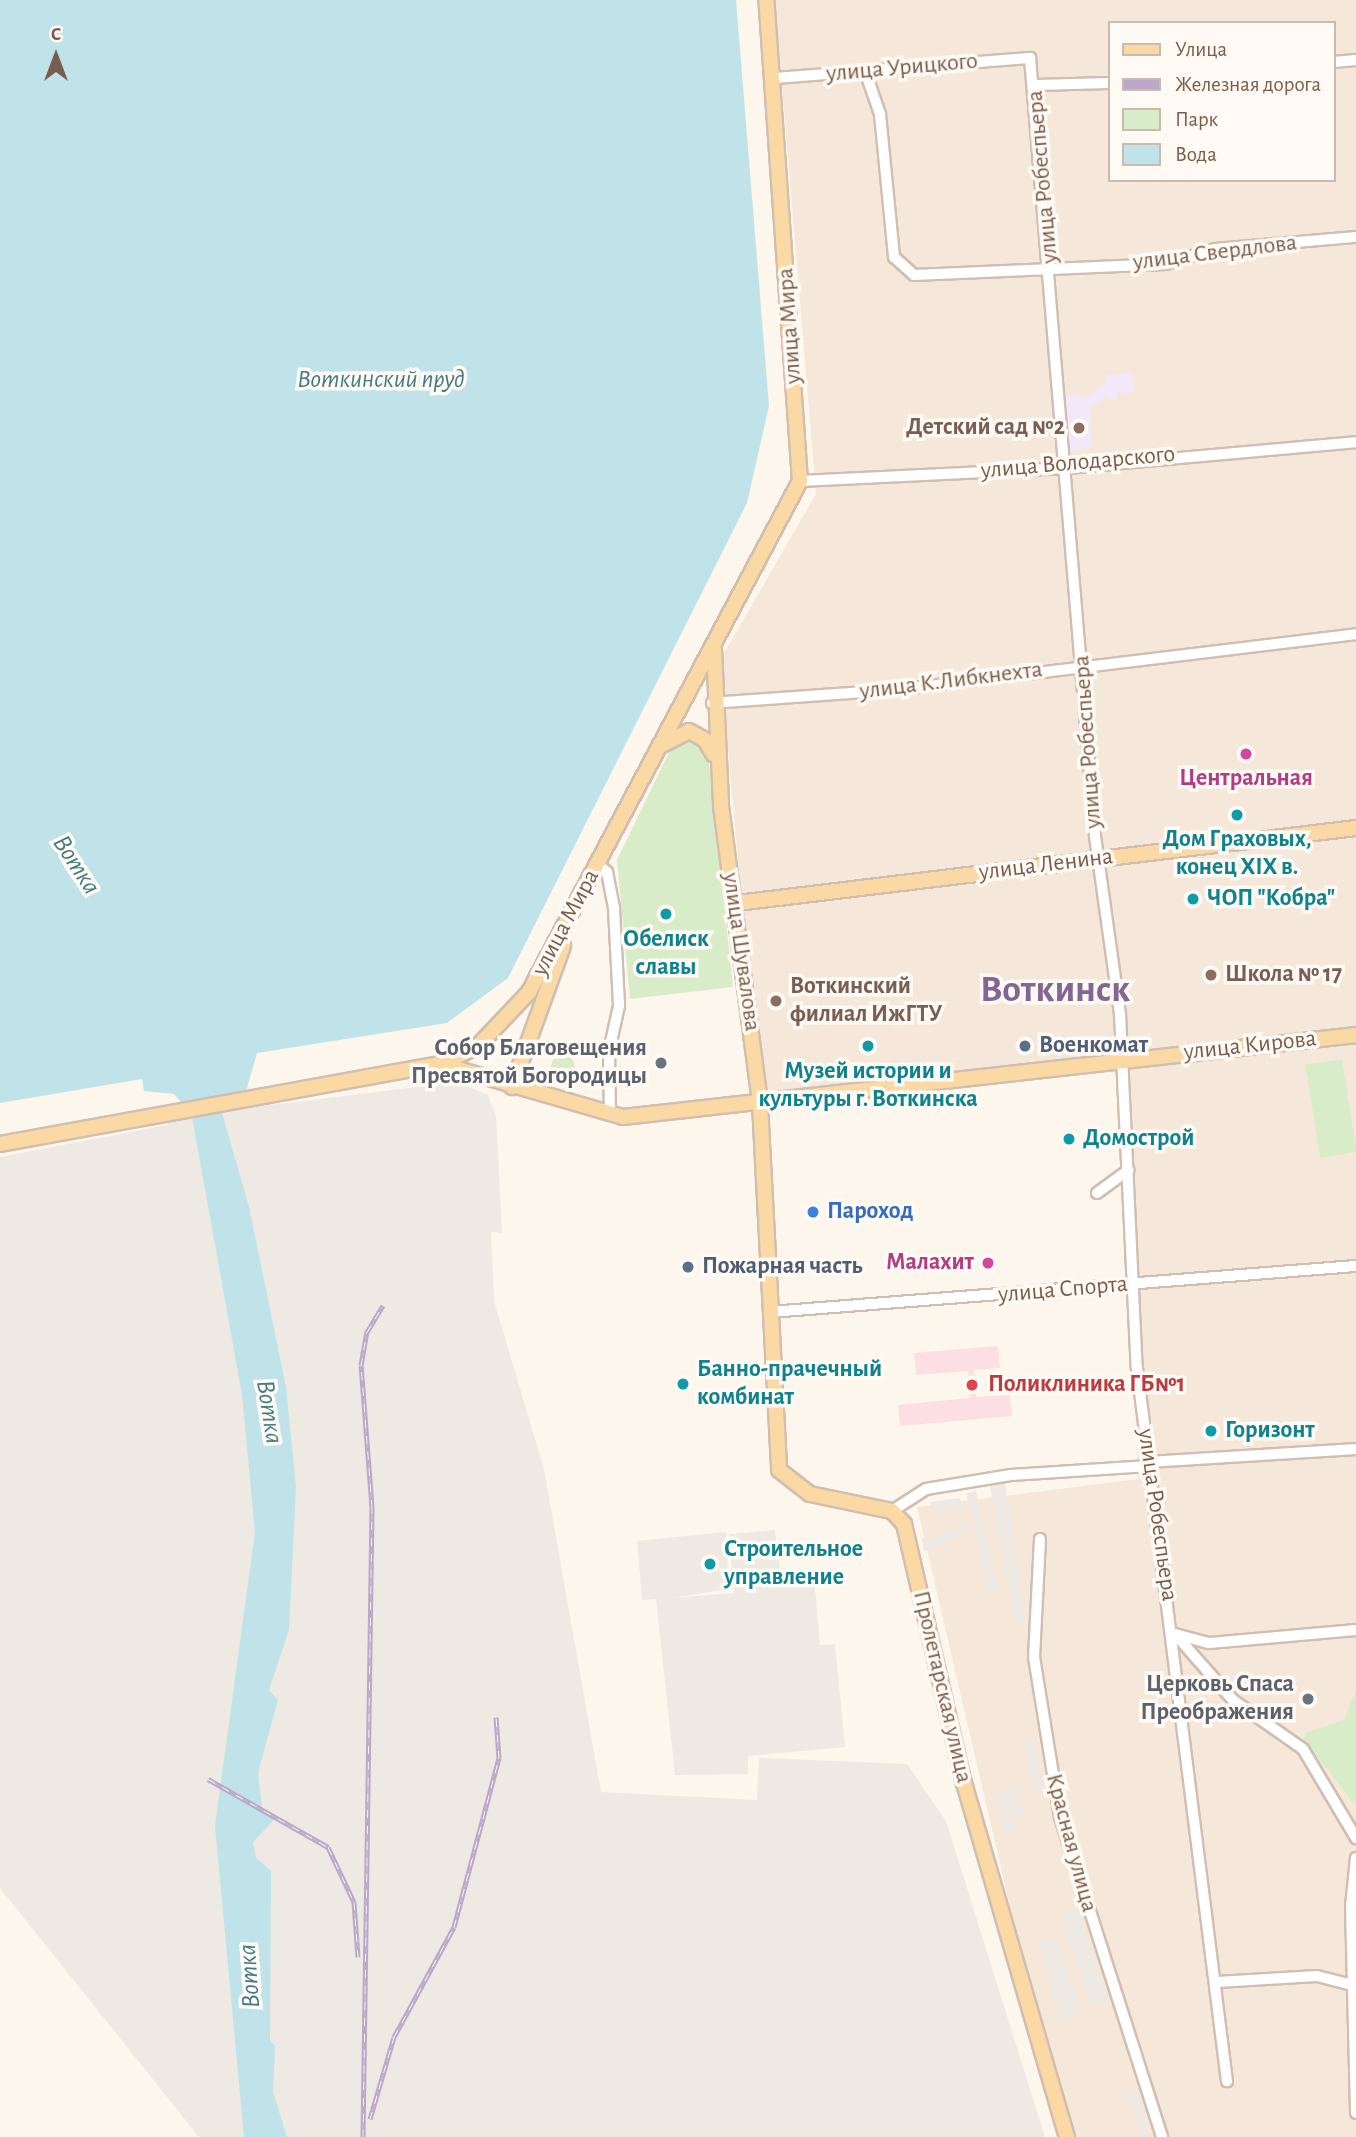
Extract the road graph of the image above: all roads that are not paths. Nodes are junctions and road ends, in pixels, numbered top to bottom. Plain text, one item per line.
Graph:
1 (766, 0) edge
2 (1030, 58) joint
3 (1356, 60) edge
4 (1335, 62) edge
5 (864, 71) junction
6 (774, 78) junction
7 (1108, 83) edge
8 (1036, 85) junction
9 (1356, 237) edge
10 (1051, 267) junction
11 (1356, 442) edge
12 (1067, 468) junction
13 (800, 481) junction
14 (717, 630) junction
15 (1356, 634) edge
16 (1082, 666) junction
17 (712, 704) junction
18 (656, 751) junction
19 (716, 760) junction
20 (1356, 828) edge
21 (1098, 859) junction
22 (597, 864) junction
23 (579, 902) junction
24 (737, 903) junction
25 (1356, 1035) edge
26 (1123, 1060) junction
27 (442, 1064) junction
28 (512, 1087) junction
29 (760, 1104) junction
30 (610, 1115) junction
31 (0, 1144) edge
32 (1129, 1170) junction
33 (1097, 1193) dead end
34 (1356, 1266) edge
35 (1131, 1284) junction
36 (770, 1312) junction
37 (1356, 1449) edge
38 (1149, 1464) junction
39 (892, 1511) junction
40 (1040, 1539) dead end
41 (1356, 1630) edge
42 (1175, 1633) junction
43 (1356, 1838) edge
44 (1356, 1858) edge
45 (1217, 1982) junction
46 (1356, 1986) edge
47 (1227, 2081) dead end
48 (1356, 2113) edge
49 (1067, 2137) edge
50 (1162, 2137) edge

1 - 6 main road, улица Мира
2 - 5 street, улица Урицкого
2 - 8 street, улица Робеспьера
3 - 4 street
5 - 6 street, улица Урицкого
5 - 10 street, улица Свердлова
6 - 13 main road, улица Мира
7 - 8 street
8 - 10 street, улица Робеспьера
9 - 10 street, улица Свердлова
10 - 12 street, улица Робеспьера
11 - 12 street, улица Володарского
12 - 13 street, улица Володарского
12 - 16 street, улица Робеспьера
13 - 14 main road, улица Мира
14 - 17 main road, улица Мира
14 - 18 main road, улица Мира
15 - 16 street, улица К.Либкнехта
16 - 17 street, улица К.Либкнехта
16 - 21 street, улица Робеспьера
17 - 19 main road, улица Мира
18 - 19 main road
18 - 22 main road, улица Мира
19 - 24 main road, улица Шувалова
20 - 21 main road, улица Ленина
21 - 24 main road, улица Ленина
21 - 26 street, улица Робеспьера
22 - 23 main road, улица Мира
22 - 30 street
23 - 27 main road, улица Мира
23 - 28 main road
24 - 29 main road, улица Шувалова
25 - 26 main road, улица Кирова
26 - 29 main road, улица Кирова
26 - 32 street, улица Робеспьера
27 - 28 main road, улица Кирова
27 - 31 main road
28 - 30 main road, улица Кирова
29 - 30 main road, улица Кирова
29 - 36 main road, улица Шувалова
32 - 33 street
32 - 35 street, улица Робеспьера
34 - 35 street, улица Спорта
35 - 36 street, улица Спорта
35 - 38 street, улица Робеспьера
36 - 39 main road
37 - 38 street
38 - 39 street
38 - 42 street, улица Робеспьера
39 - 49 main road, Пролетарская улица
40 - 50 street, Красная улица
41 - 42 street
42 - 43 street, улица Робеспьера
42 - 45 street, улица Робеспьера
44 - 46 street
45 - 46 street
45 - 47 street, улица Робеспьера
46 - 48 street

